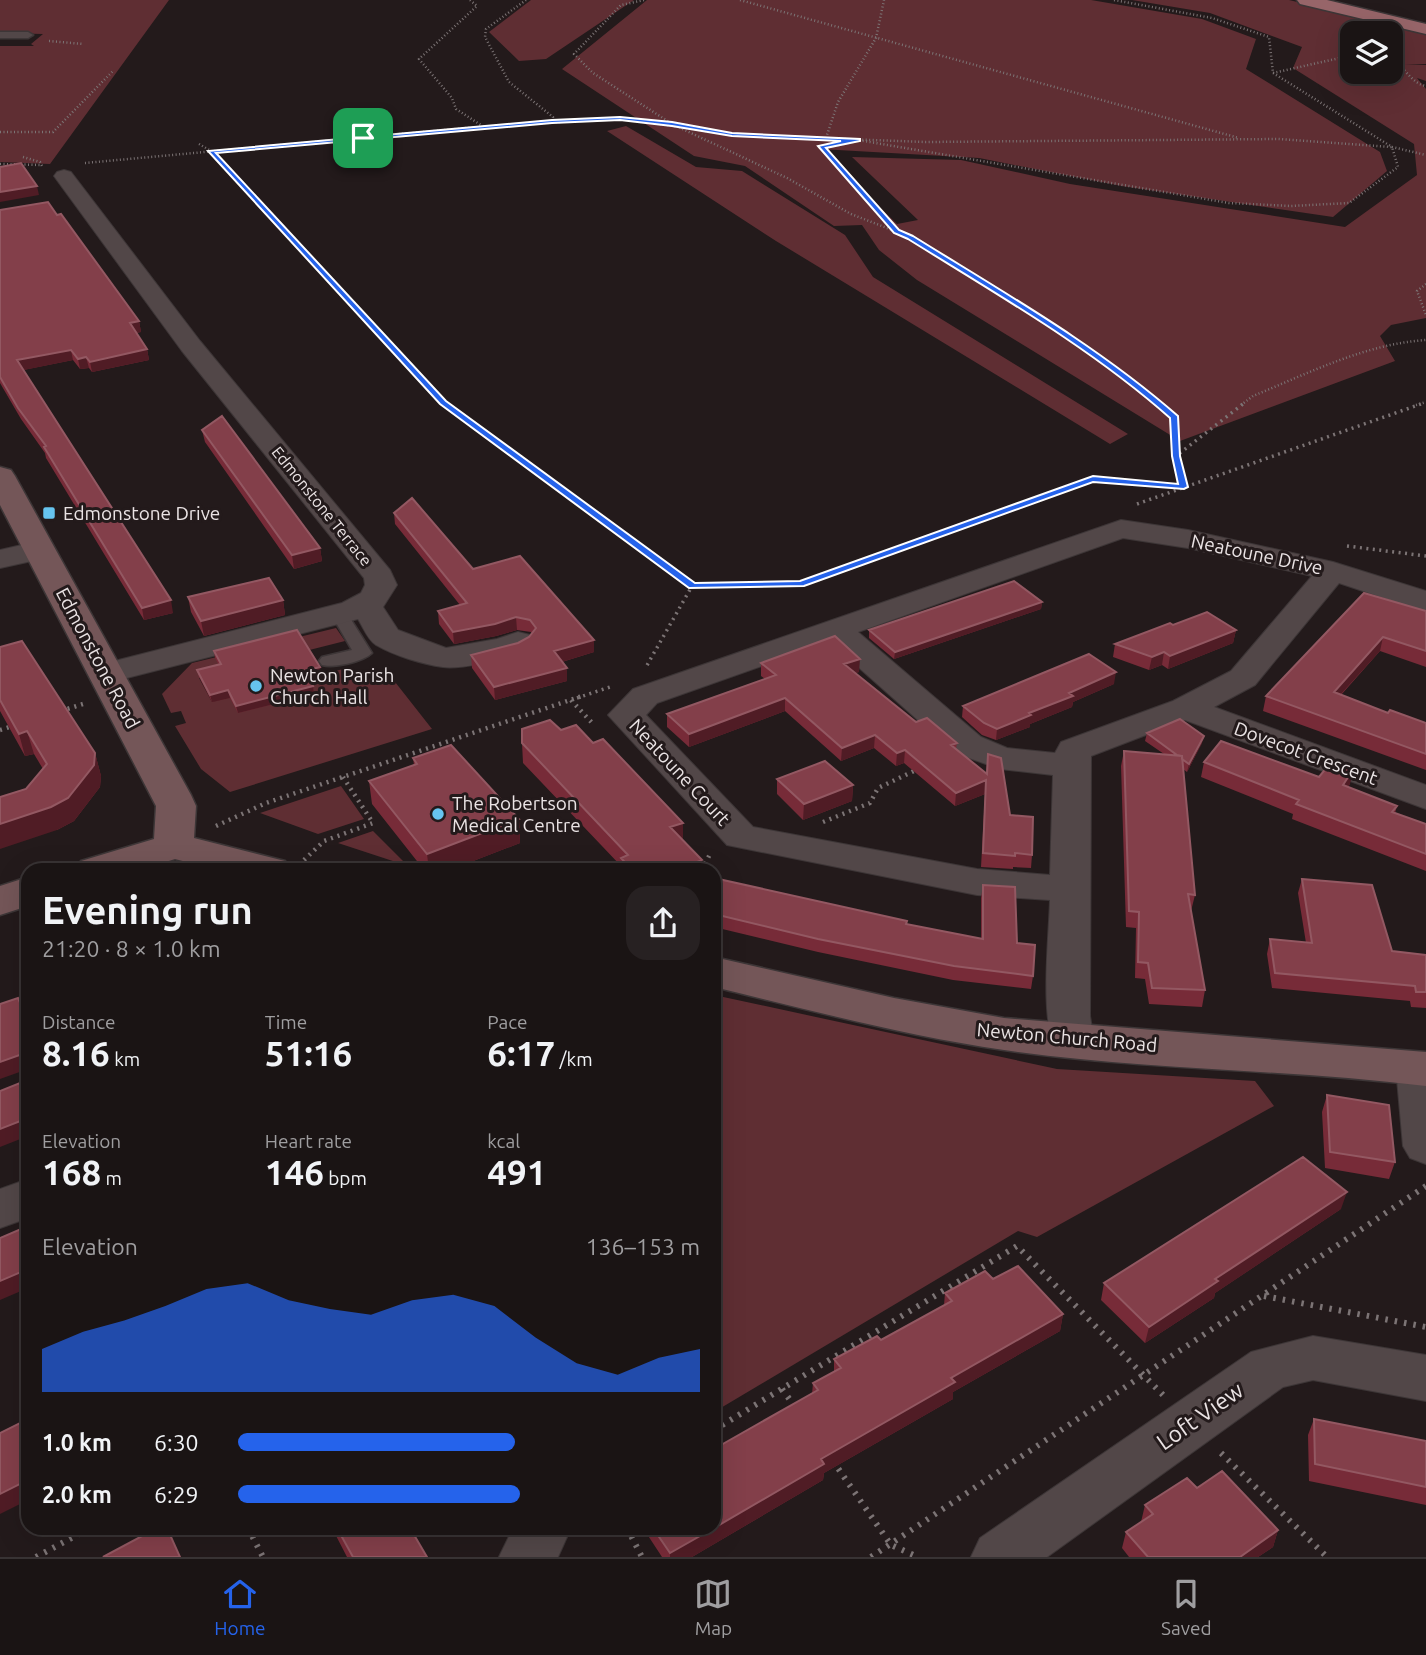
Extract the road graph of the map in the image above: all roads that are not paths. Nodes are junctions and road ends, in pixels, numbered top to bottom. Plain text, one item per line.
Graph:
1 (1306, 0) edge
2 (1426, 29) edge
3 (0, 35) edge
4 (28, 35) road end
5 (61, 178) road end
6 (0, 476) edge
7 (39, 550) junction
8 (1334, 557) junction
9 (0, 559) edge
10 (1426, 602) edge
11 (352, 610) junction
12 (835, 629) junction
13 (519, 642) edge
14 (328, 661) dead end
15 (112, 683) junction
16 (1185, 708) junction
17 (1071, 766) junction
18 (1426, 798) edge
19 (174, 846) junction
20 (119, 863) edge
21 (269, 863) edge
22 (1069, 889) junction
23 (21, 894) edge
24 (0, 901) edge
25 (721, 974) edge
26 (1072, 1041) junction
27 (1422, 1068) edge
28 (1426, 1146) edge
29 (21, 1201) edge
30 (0, 1209) edge
31 (1426, 1377) edge
32 (539, 1535) edge
33 (528, 1557) edge
34 (1000, 1557) edge

1 - 2 main road
3 - 4 lane
5 - 11 street, Edmonstone Terrace
6 - 7 street, Edmonstone Road
7 - 9 street
7 - 15 street, Edmonstone Road
8 - 10 street
8 - 12 street, Neatoune Drive
8 - 16 street, Neatoune Drive
11 - 13 street
11 - 14 lane
11 - 15 street
12 - 17 street
12 - 22 street, Neatoune Court
15 - 19 street, Edmonstone Road
16 - 17 street, Neatoune Drive
16 - 18 street, Dovecot Crescent
17 - 22 street
19 - 20 street
19 - 21 street
22 - 26 street
23 - 24 street
25 - 26 street, Newton Church Road
26 - 27 street, Newton Church Road
27 - 28 street
29 - 30 street
31 - 34 street, Loft View
32 - 33 street

